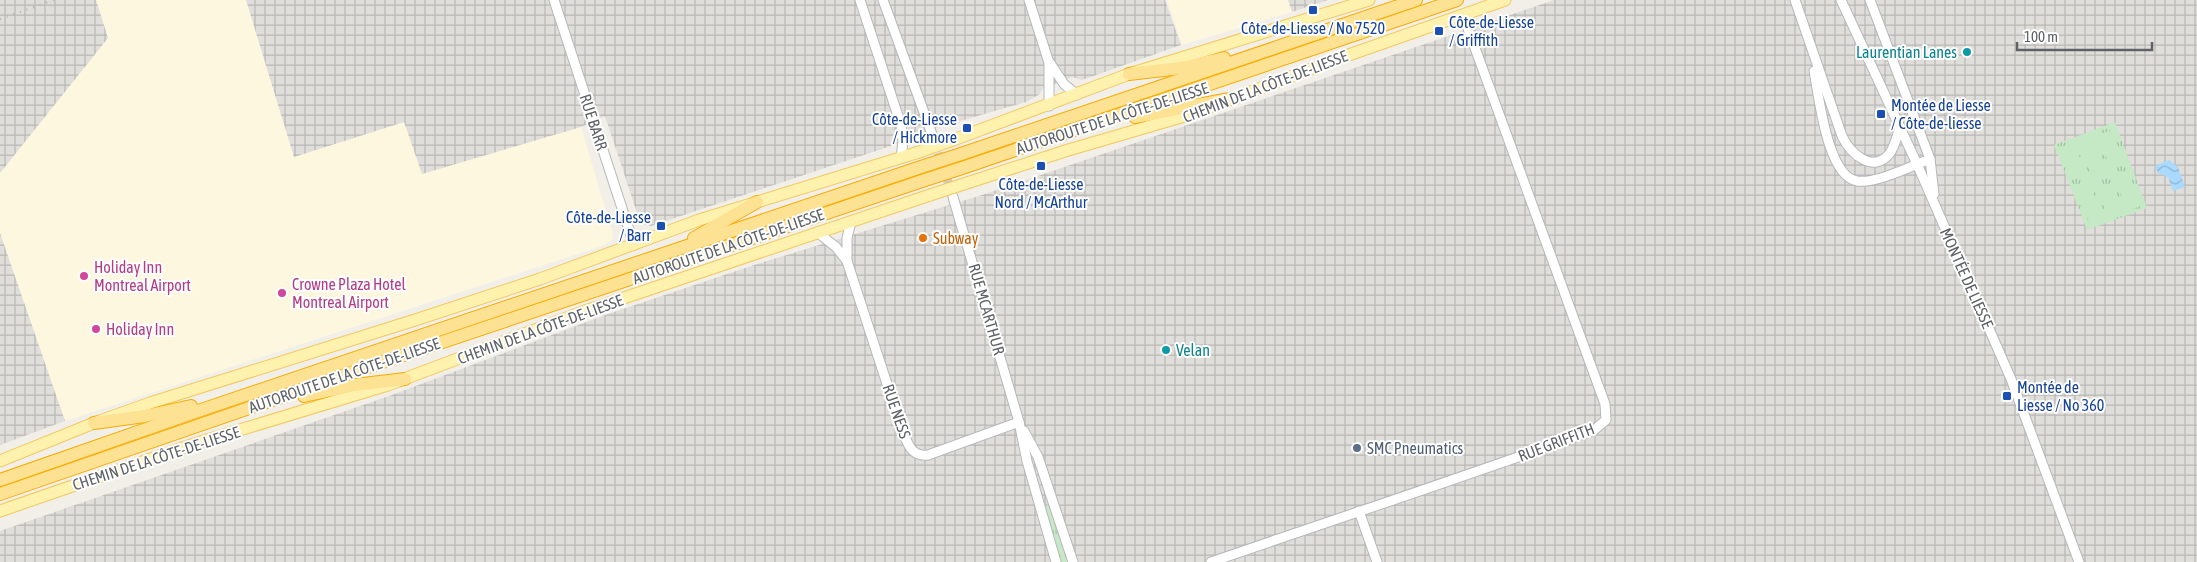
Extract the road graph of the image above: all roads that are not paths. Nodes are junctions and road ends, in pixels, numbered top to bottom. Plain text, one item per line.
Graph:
1 (554, 0) edge
2 (860, 0) edge
3 (883, 0) edge
4 (1029, 0) edge
5 (1369, 0) edge
6 (1416, 0) edge
7 (1457, 0) edge
8 (1505, 0) edge
9 (1795, 0) edge
10 (1841, 0) edge
11 (1870, 0) edge
12 (1463, 15) junction
13 (1285, 45) junction
14 (1809, 45) junction
15 (1050, 63) junction
16 (1129, 74) junction
17 (1077, 95) junction
18 (1235, 98) junction
19 (1049, 106) junction
20 (1082, 128) junction
21 (1900, 128) junction
22 (933, 137) tunnel mouth
23 (901, 158) junction
24 (1930, 159) junction
25 (963, 161) junction
26 (1917, 164) junction
27 (953, 197) tunnel mouth
28 (757, 202) junction
29 (1935, 205) junction
30 (851, 222) junction
31 (818, 232) junction
32 (634, 245) junction
33 (670, 252) junction
34 (847, 261) junction
35 (405, 379) junction
36 (250, 393) junction
37 (243, 409) junction
38 (1019, 422) junction
39 (94, 423) junction
40 (0, 460) edge
41 (0, 480) edge
42 (0, 494) edge
43 (0, 511) edge
44 (1359, 511) junction
45 (1056, 562) edge
46 (1073, 562) edge
47 (1211, 562) edge
48 (1377, 562) edge
49 (2079, 562) edge

1 - 32 street, RUE BARR
2 - 23 street
3 - 22 street
4 - 15 street
5 - 16 main road
6 - 13 highway, AUTOROUTE DE LA CÔTE-DE-LIESSE
7 - 20 highway, AUTOROUTE DE LA CÔTE-DE-LIESSE
8 - 12 main road, CHEMIN DE LA CÔTE-DE-LIESSE
9 - 14 street
10 - 21 street, MONTÉE DE LIESSE
11 - 24 street
12 - 18 main road, CHEMIN DE LA CÔTE-DE-LIESSE
12 - 44 street, RUE GRIFFITH
13 - 16 highway
13 - 25 highway, AUTOROUTE DE LA CÔTE-DE-LIESSE
14 - 21 street
14 - 26 street
15 - 17 street
15 - 19 street
16 - 17 main road
17 - 19 main road
18 - 20 highway
18 - 30 main road, CHEMIN DE LA CÔTE-DE-LIESSE, bridge
19 - 23 main road, bridge
20 - 25 highway, AUTOROUTE DE LA CÔTE-DE-LIESSE
21 - 26 street, MONTÉE DE LIESSE
23 - 28 main road
24 - 26 street
24 - 29 street
25 - 33 highway, AUTOROUTE DE LA CÔTE-DE-LIESSE, bridge
25 - 37 highway, AUTOROUTE DE LA CÔTE-DE-LIESSE, bridge
26 - 29 street, MONTÉE DE LIESSE
27 - 38 street, RUE MCARTHUR
28 - 32 main road
28 - 33 highway
29 - 49 street, MONTÉE DE LIESSE
30 - 31 main road, CHEMIN DE LA CÔTE-DE-LIESSE
30 - 34 street, RUE NESS
31 - 34 street, RUE NESS
31 - 35 main road, CHEMIN DE LA CÔTE-DE-LIESSE
32 - 39 main road
33 - 36 highway, AUTOROUTE DE LA CÔTE-DE-LIESSE
34 - 38 street, RUE NESS
35 - 37 highway
35 - 43 main road, CHEMIN DE LA CÔTE-DE-LIESSE
36 - 39 highway
36 - 41 highway, AUTOROUTE DE LA CÔTE-DE-LIESSE
37 - 42 highway, AUTOROUTE DE LA CÔTE-DE-LIESSE
38 - 45 street, RUE MCARTHUR
38 - 46 street, RUE MCARTHUR
39 - 40 main road
44 - 47 street, RUE GRIFFITH
44 - 48 street

